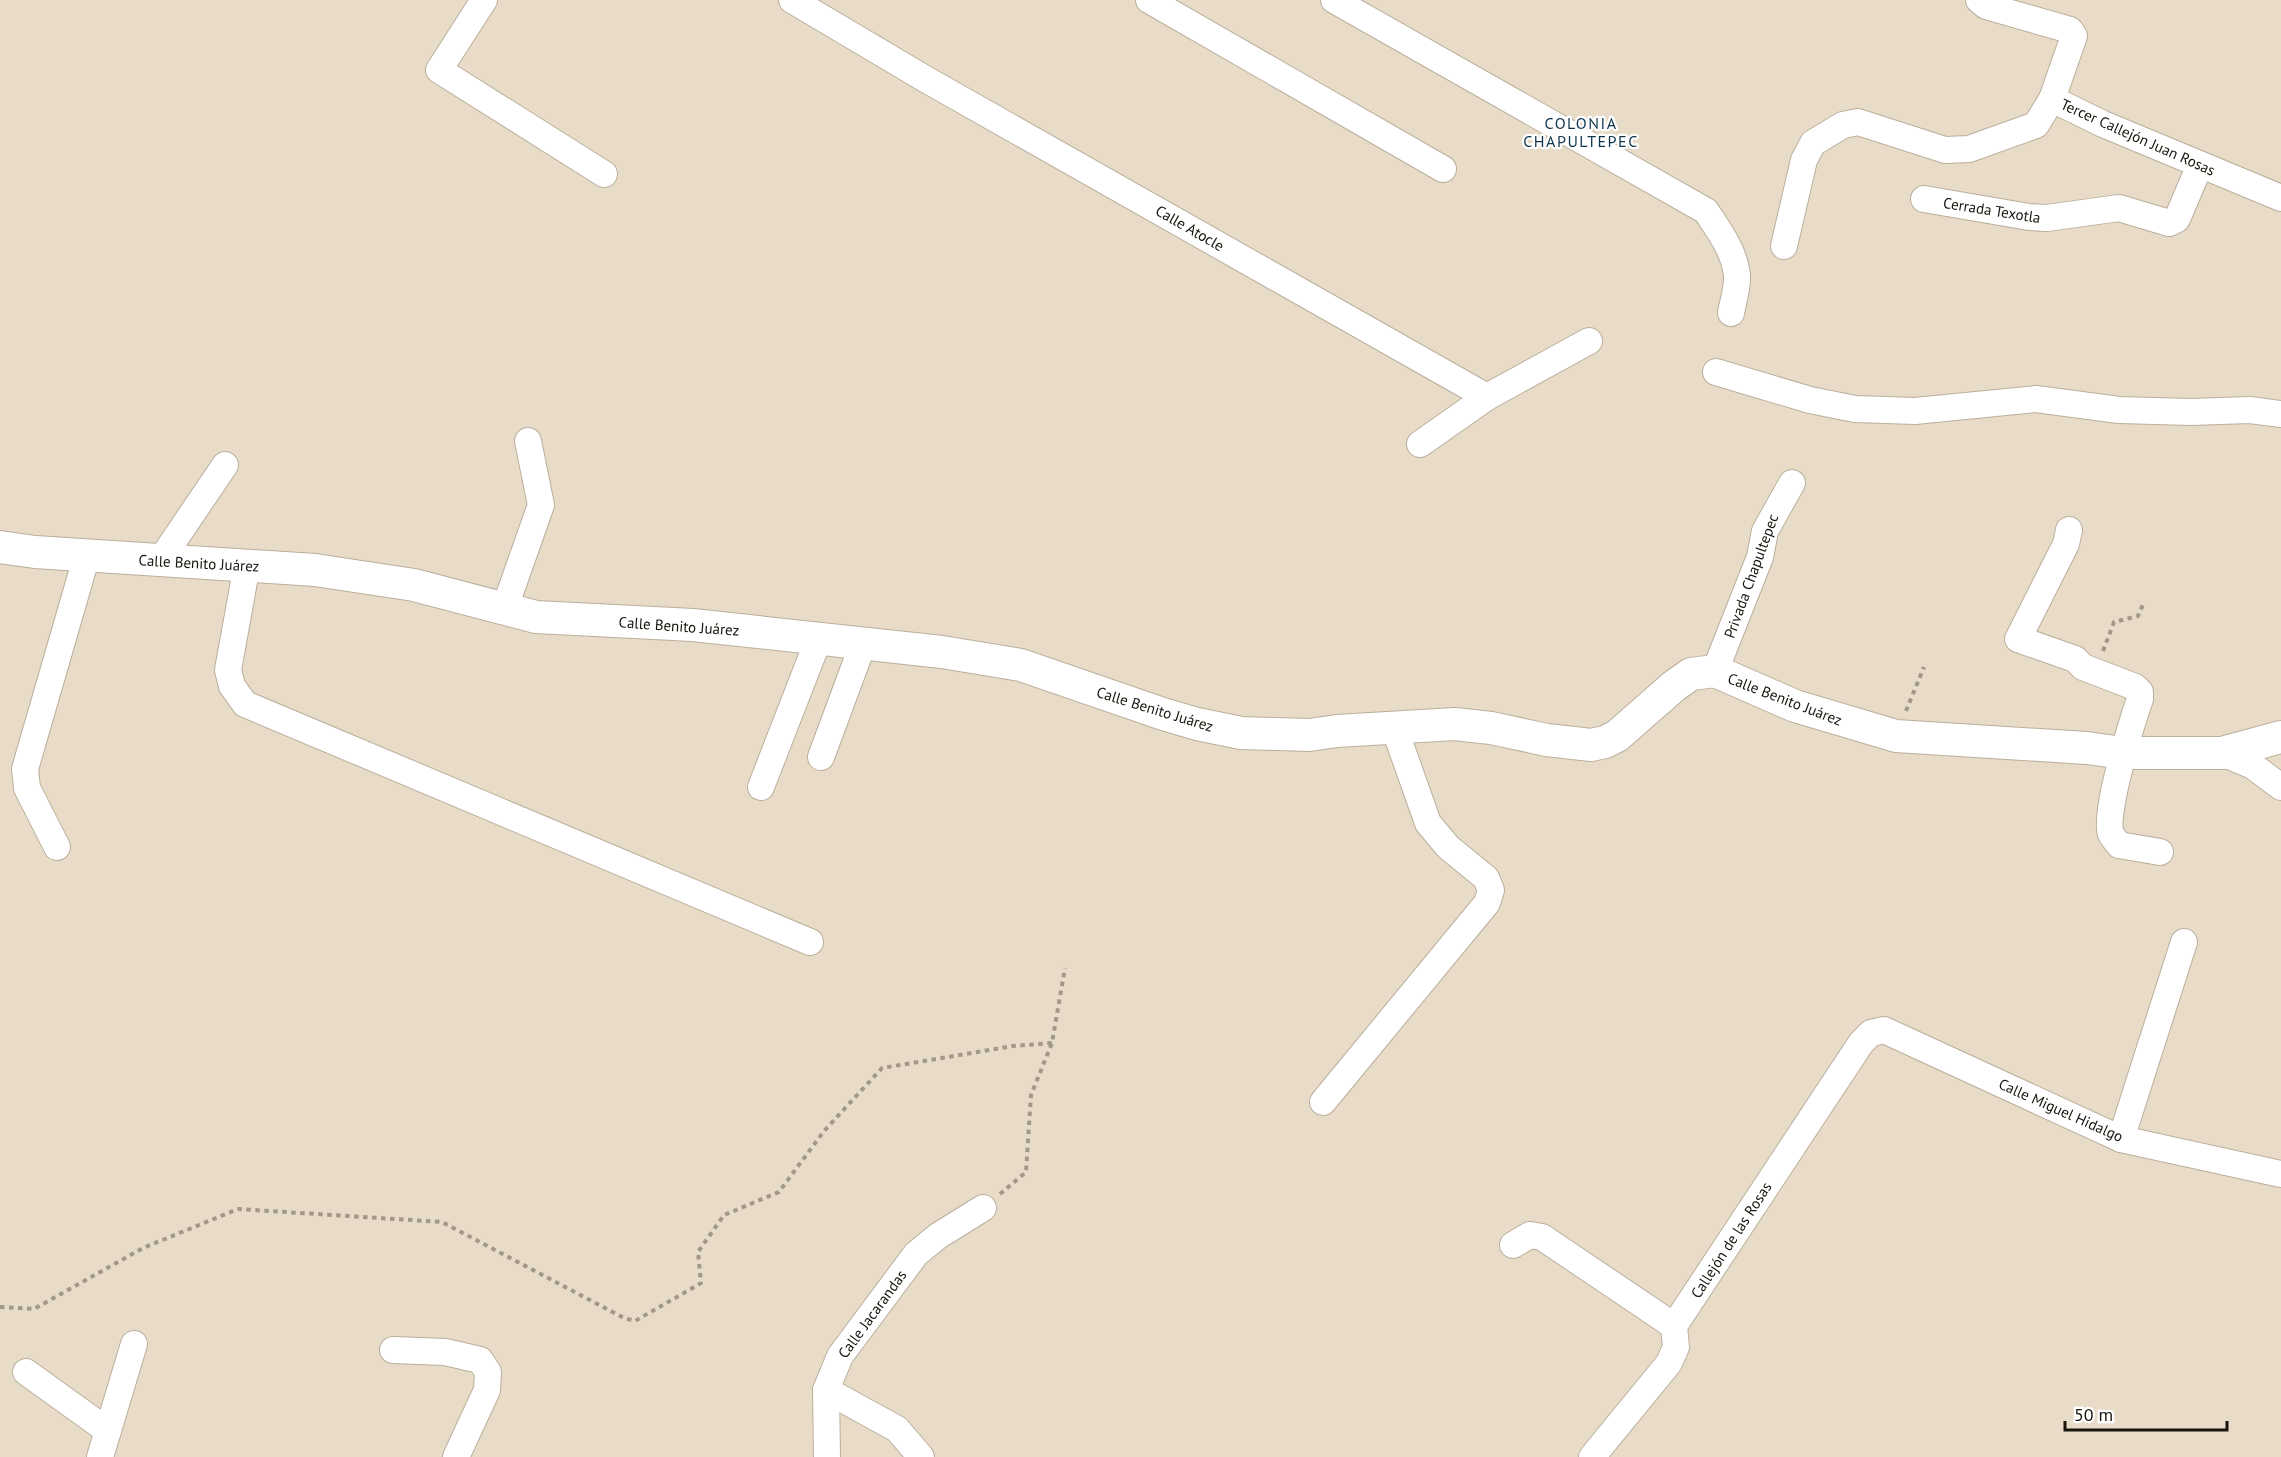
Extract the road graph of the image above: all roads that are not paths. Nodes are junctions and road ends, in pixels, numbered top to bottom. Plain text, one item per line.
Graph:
1 (484, 0) edge
2 (792, 0) edge
3 (1149, 0) edge
4 (1334, 0) edge
5 (1979, 0) edge
6 (2052, 99) junction
7 (2200, 165) junction
8 (1443, 169) dead end
9 (604, 174) dead end
10 (2281, 198) edge
11 (1924, 199) dead end
12 (1784, 246) dead end
13 (1731, 313) dead end
14 (1589, 341) dead end
15 (1716, 372) dead end
16 (1487, 397) junction
17 (2281, 414) edge
18 (528, 441) dead end
19 (1420, 444) dead end
20 (225, 465) dead end
21 (1792, 483) dead end
22 (2069, 530) dead end
23 (0, 548) edge
24 (87, 555) junction
25 (160, 561) junction
26 (247, 565) junction
27 (504, 610) junction
28 (819, 638) junction
29 (864, 644) junction
30 (1715, 671) junction
31 (1394, 728) junction
32 (2281, 737) edge
33 (2123, 753) junction
34 (2222, 753) junction
35 (821, 756) dead end
36 (761, 787) dead end
37 (2281, 787) edge
38 (57, 847) dead end
39 (2160, 852) dead end
40 (810, 942) dead end
41 (2184, 942) dead end
42 (1884, 1030) joint
43 (1323, 1102) dead end
44 (2121, 1139) junction
45 (2281, 1174) edge
46 (984, 1208) road end
47 (1513, 1245) dead end
48 (1674, 1326) junction
49 (134, 1344) dead end
50 (393, 1350) dead end
51 (27, 1372) dead end
52 (826, 1390) junction
53 (108, 1431) junction
54 (100, 1457) edge
55 (456, 1457) edge
56 (827, 1457) edge
57 (921, 1457) edge
58 (1592, 1457) edge

1 - 9 street
2 - 16 street, Calle Atocle
3 - 8 street
4 - 13 street
5 - 6 street, Tercer Callejón Juan Rosas
6 - 7 street, Tercer Callejón Juan Rosas
6 - 12 street
7 - 10 street, Tercer Callejón Juan Rosas
7 - 11 street, Cerrada Texotla
14 - 16 street
15 - 17 street
16 - 19 street
18 - 27 street
20 - 25 street
21 - 30 street, Privada Chapultepec
22 - 33 street
23 - 24 street, Calle Benito Juárez
24 - 25 street, Calle Benito Juárez
24 - 38 street
25 - 26 street, Calle Benito Juárez
26 - 27 street, Calle Benito Juárez
26 - 40 street
27 - 28 street, Calle Benito Juárez
28 - 29 street, Calle Benito Juárez
28 - 36 street
29 - 31 street, Calle Benito Juárez
29 - 35 street
30 - 31 street, Calle Benito Juárez
30 - 33 street, Calle Benito Juárez
31 - 43 street
32 - 34 street, Calle Benito Juárez
33 - 34 street, Calle Benito Juárez
33 - 39 street
34 - 37 street
41 - 44 street
42 - 44 street, Calle Miguel Hidalgo
42 - 48 street, Callejón de las Rosas
44 - 45 street, Calle Miguel Hidalgo
46 - 52 street, Calle Jacarandas
47 - 48 street
48 - 58 street
49 - 53 street
50 - 55 street
51 - 53 street
52 - 56 street, Calle Jacarandas
52 - 57 street
53 - 54 street

